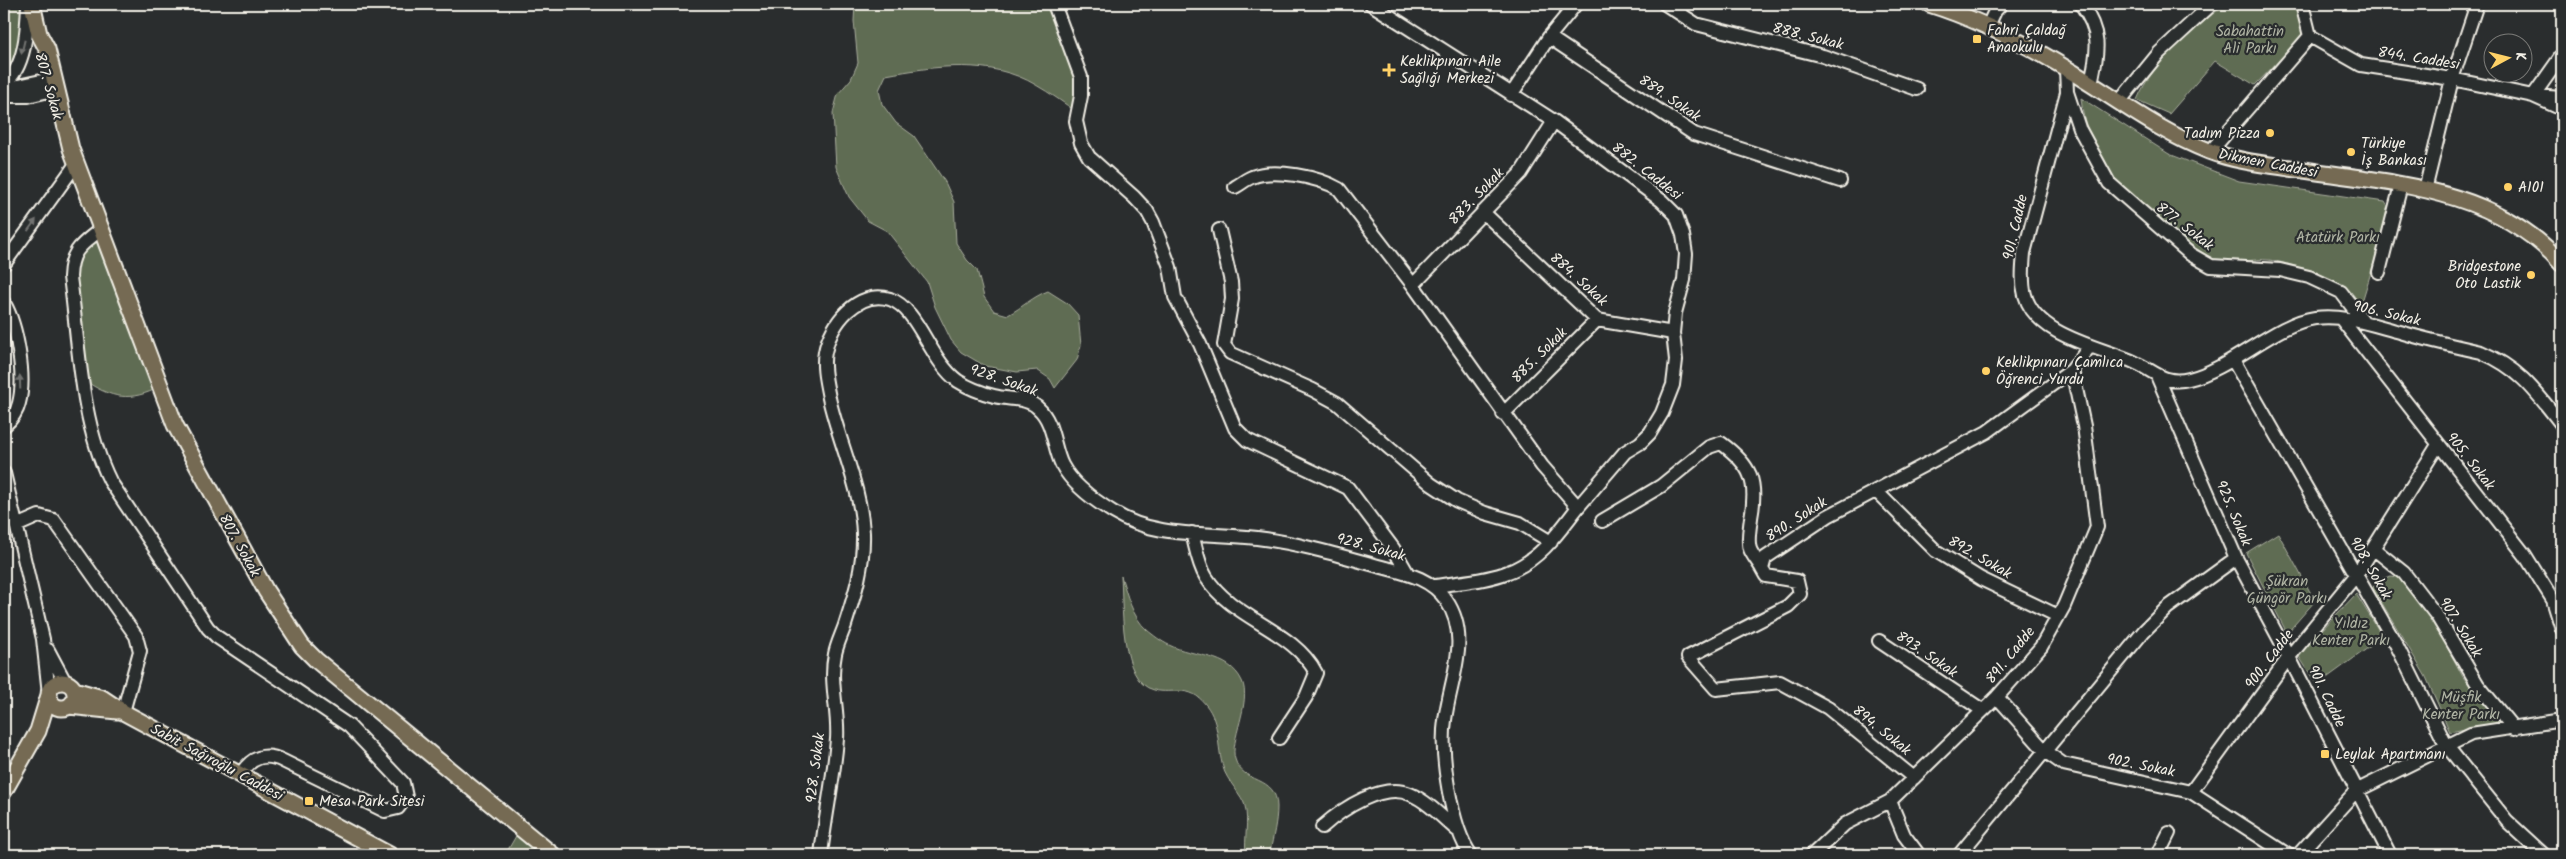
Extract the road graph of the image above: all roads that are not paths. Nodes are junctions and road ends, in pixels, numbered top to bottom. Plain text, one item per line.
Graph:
1 (28, 4) edge
2 (32, 4) edge
3 (1054, 4) edge
4 (1371, 4) edge
5 (1576, 4) edge
6 (1665, 4) edge
7 (1934, 4) edge
8 (2001, 4) edge
9 (2081, 4) edge
10 (2212, 4) edge
11 (2302, 4) edge
12 (2477, 4) edge
13 (1988, 26) junction
14 (2310, 36) junction
15 (1549, 38) junction
16 (2562, 55) edge
17 (2066, 69) junction
18 (2452, 79) junction
19 (4, 84) edge
20 (2091, 84) junction
21 (51, 85) junction
22 (4, 89) edge
23 (1917, 89) dead end
24 (2067, 92) junction
25 (1511, 95) junction
26 (4, 96) edge
27 (2534, 96) junction
28 (2562, 98) edge
29 (2119, 102) junction
30 (2562, 109) edge
31 (1554, 121) junction
32 (2210, 152) junction
33 (76, 164) junction
34 (1840, 180) dead end
35 (2402, 185) junction
36 (1235, 187) dead end
37 (2426, 190) junction
38 (1483, 212) junction
39 (101, 230) junction
40 (1219, 230) dead end
41 (2561, 260) edge
42 (4, 264) edge
43 (2379, 272) dead end
44 (1413, 285) junction
45 (4, 303) edge
46 (1598, 320) junction
47 (2342, 320) junction
48 (2363, 321) junction
49 (1673, 333) junction
50 (1224, 345) junction
51 (2090, 346) junction
52 (1204, 354) junction
53 (2233, 360) junction
54 (2072, 370) junction
55 (2158, 378) junction
56 (1503, 414) junction
57 (2562, 425) edge
58 (4, 426) edge
59 (2438, 445) junction
60 (4, 473) edge
61 (1876, 491) junction
62 (1578, 507) junction
63 (1602, 521) dead end
64 (16, 526) junction
65 (1192, 534) junction
66 (1551, 542) junction
67 (2374, 549) junction
68 (2236, 558) junction
69 (1762, 568) junction
70 (1408, 574) junction
71 (2357, 574) junction
72 (1436, 586) junction
73 (2058, 616) junction
74 (2562, 629) edge
75 (43, 638) junction
76 (1879, 641) dead end
77 (2290, 657) junction
78 (69, 686) junction
79 (49, 694) junction
80 (1997, 697) junction
81 (66, 707) junction
82 (1982, 710) junction
83 (123, 712) junction
84 (2562, 720) edge
85 (2514, 729) junction
86 (38, 731) junction
87 (1278, 738) dead end
88 (2446, 745) junction
89 (2046, 752) junction
90 (241, 774) junction
91 (1914, 778) junction
92 (4, 791) edge
93 (2356, 791) junction
94 (2191, 792) junction
95 (1890, 801) junction
96 (1322, 827) dead end
97 (1457, 830) junction
98 (2169, 833) dead end
99 (390, 855) edge
100 (553, 855) edge
101 (822, 855) edge
102 (1471, 855) edge
103 (1812, 855) edge
104 (1918, 855) edge
105 (1960, 855) edge
106 (2158, 855) edge
107 (2288, 855) edge
108 (2298, 855) edge
109 (2390, 855) edge
110 (2544, 855) edge

1 -> 19 street
2 - 21 main road, 807. Sokak
3 - 52 street
4 - 25 street, 882. Caddesi
5 - 15 street
6 - 23 street, 888. Sokak
7 - 13 main road, Dikmen Caddesi
8 - 13 street
9 - 20 street
10 - 29 street
11 - 14 street
12 - 18 street
13 - 17 main road, Dikmen Caddesi
14 - 18 street, 844. Caddesi
14 - 32 street
15 - 25 street
15 - 34 street, 889. Sokak
16 - 27 street
17 - 20 main road, Dikmen Caddesi
17 - 24 street, 901. Cadde
18 - 27 street, 844. Caddesi
18 - 37 street
20 - 29 main road, Dikmen Caddesi
21 - 22 street
21 - 26 street
21 - 33 main road, 807. Sokak
24 - 48 street, 877. Sokak
24 - 51 street, 901. Cadde
25 - 31 street, 882. Caddesi
27 - 28 street, 844. Caddesi
27 - 30 street
29 - 32 main road, Dikmen Caddesi
31 - 38 street, 883. Sokak
31 - 49 street, 882. Caddesi
32 - 35 main road, Dikmen Caddesi
33 - 39 main road, 807. Sokak
42 -> 33 street
35 - 37 main road, Dikmen Caddesi
35 - 43 street
36 - 44 street
37 - 41 main road, Dikmen Caddesi
38 - 44 street, 883. Sokak
38 - 46 street, 884. Sokak
39 - 90 street
39 - 100 main road, 807. Sokak
40 - 50 street
44 - 56 street
58 -> 45 street
46 - 49 street, 884. Sokak
46 - 56 street, 885. Sokak
47 - 48 street, 906. Sokak
47 - 53 street, 906. Sokak
47 - 59 street, 905. Sokak
48 - 57 street, 906. Sokak
49 - 62 street, 882. Caddesi
50 - 52 street
50 - 66 street
51 - 54 street, 890. Sokak
51 - 55 street, 901. Cadde
52 - 70 street
53 - 55 street, 906. Sokak
53 - 71 street, 908. Sokak
54 - 61 street, 890. Sokak
54 - 73 street, 891. Cadde
55 - 68 street, 925. Sokak
56 - 62 street
59 - 67 street, 900. Cadde
59 - 74 street, 905. Sokak
60 - 64 street
61 - 69 street, 890. Sokak
61 - 73 street, 892. Sokak
62 - 66 street, 882. Caddesi
63 - 69 street
64 - 75 street
64 - 83 street
65 - 70 street, 928. Sokak
65 - 87 street
65 - 101 street, 928. Sokak
66 - 72 street, 882. Caddesi
67 - 71 street, 900. Cadde
67 - 85 street, 907. Sokak
68 - 77 street, 925. Sokak
68 - 89 street
69 - 91 street, 894. Sokak
70 - 72 street, 928. Sokak
71 - 77 street, 900. Cadde
71 - 88 street, 908. Sokak
72 - 97 street
73 - 80 street, 891. Cadde
75 - 78 street
75 - 79 street
76 - 82 street, 893. Sokak
77 - 93 street, 901. Cadde
77 - 94 street, 900. Cadde
78 - 79 main road
78 - 81 main road
78 - 83 main road, Sabit Sağıroğlu Caddesi
79 - 81 main road
79 - 86 main road
80 - 82 street, 891. Cadde
80 - 89 street, 902. Sokak
81 - 83 main road, Sabit Sağıroğlu Caddesi
81 - 86 main road
82 - 91 street, 891. Cadde
83 - 90 main road, Sabit Sağıroğlu Caddesi
84 - 85 street
85 - 88 street
86 - 92 main road
88 - 93 street
88 - 110 street, 908. Sokak
89 - 94 street, 902. Sokak
89 - 105 street
90 - 99 main road, Sabit Sağıroğlu Caddesi
91 - 95 street, 891. Cadde
93 - 108 street
93 - 109 street, 901. Cadde
94 - 107 street, 902. Sokak
95 - 103 street, 891. Cadde
95 - 104 street
96 - 97 street
97 - 102 street
98 - 106 street

